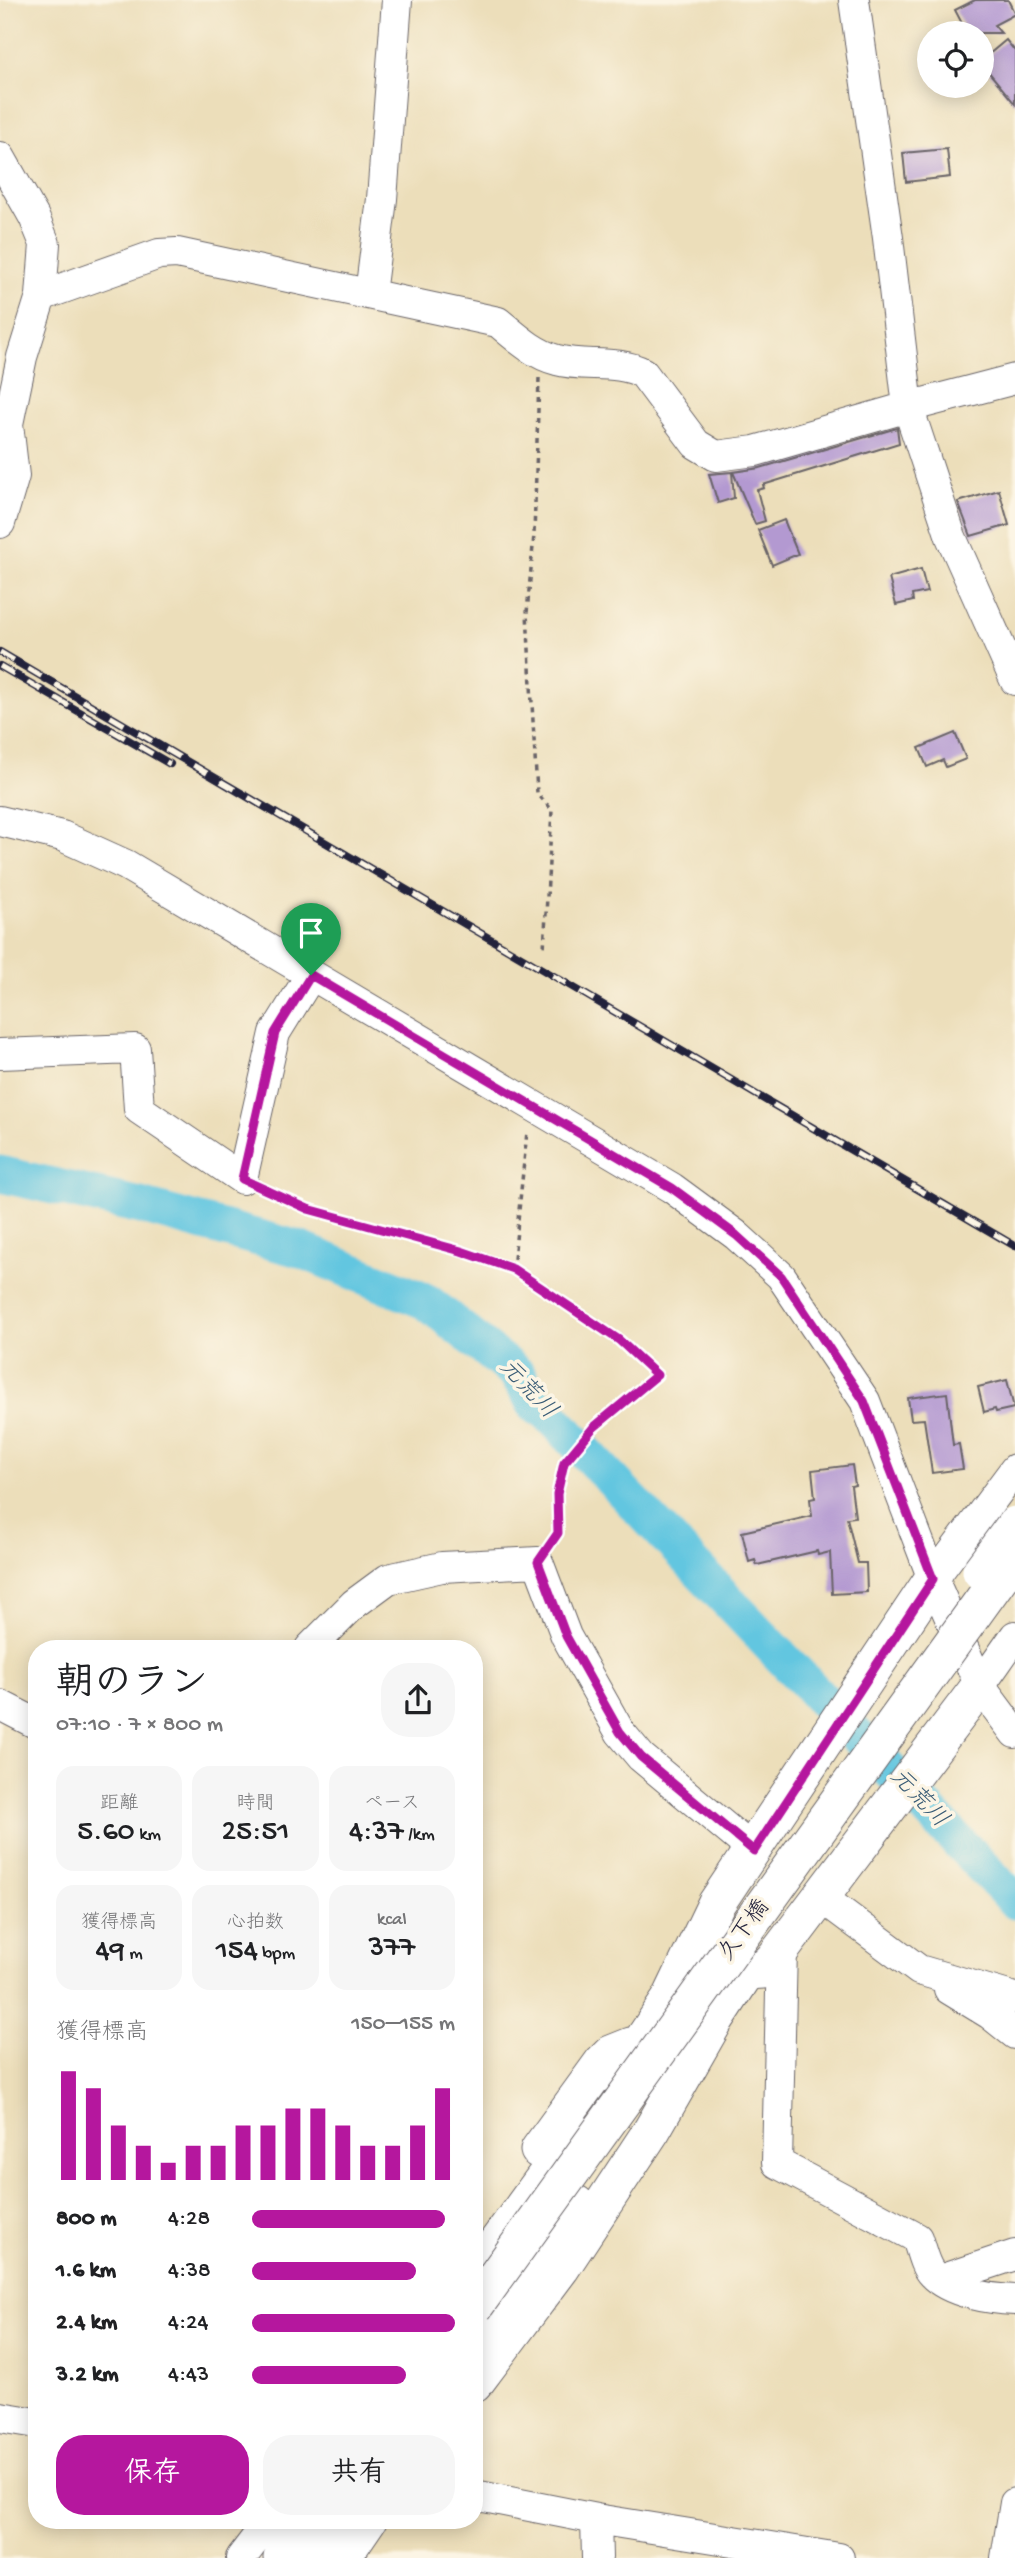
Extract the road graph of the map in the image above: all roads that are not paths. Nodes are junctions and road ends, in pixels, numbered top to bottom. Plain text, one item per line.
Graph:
1 (397, 0) edge
2 (853, 0) edge
3 (0, 157) edge
4 (370, 294) junction
5 (41, 296) junction
6 (1015, 379) edge
7 (908, 407) junction
8 (0, 523) edge
9 (1015, 680) edge
10 (0, 821) edge
11 (311, 975) junction
12 (0, 1054) edge
13 (1015, 1469) edge
14 (1015, 1525) edge
15 (1015, 1556) edge
16 (933, 1579) junction
17 (1015, 1594) edge
18 (1015, 1636) edge
19 (318, 1640) edge
20 (980, 1686) junction
21 (0, 1705) edge
22 (28, 1719) edge
23 (1015, 1733) edge
24 (754, 1851) junction
25 (821, 1897) junction
26 (780, 1936) junction
27 (690, 1961) junction
28 (919, 1970) junction
29 (1015, 1998) edge
30 (1015, 2034) edge
31 (642, 2043) junction
32 (696, 2052) junction
33 (483, 2226) edge
34 (1015, 2255) edge
35 (483, 2262) edge
36 (940, 2280) junction
37 (483, 2295) edge
38 (1015, 2300) edge
39 (483, 2330) edge
40 (483, 2372) edge
41 (0, 2417) edge
42 (28, 2422) edge
43 (483, 2497) edge
44 (1015, 2504) edge
45 (596, 2519) junction
46 (263, 2529) edge
47 (299, 2529) edge
48 (315, 2529) edge
49 (337, 2529) edge
50 (366, 2529) edge
51 (241, 2558) edge
52 (282, 2558) edge
53 (294, 2558) edge
54 (315, 2558) edge
55 (346, 2558) edge
56 (597, 2558) edge
57 (839, 2558) edge
58 (1006, 2558) edge

1 - 4 street
2 - 7 street
3 - 5 street
4 - 5 street
4 - 7 street
5 - 8 street
6 - 7 street
7 - 9 street
10 - 11 street
11 - 12 street
11 - 16 street
13 - 16 street
14 - 27 main road, bridge
15 - 37 main road, 久下橋, bridge
16 - 20 street
16 - 24 main road
17 - 26 main road
18 - 20 street
19 - 24 street
20 - 23 street
20 - 25 main road
21 - 22 street
24 - 27 main road
25 - 26 main road
25 - 28 street
26 - 32 main road
26 - 36 street
27 - 31 main road
28 - 29 street
28 - 30 street
31 - 33 main road
31 - 35 main road
32 - 39 main road
32 - 40 main road
34 - 36 street
36 - 38 street
41 - 42 street
43 - 45 street
44 - 58 street
45 - 56 street
45 - 57 street
46 - 51 street
47 - 52 main road
48 - 53 main road
49 - 54 main road
50 - 55 street

